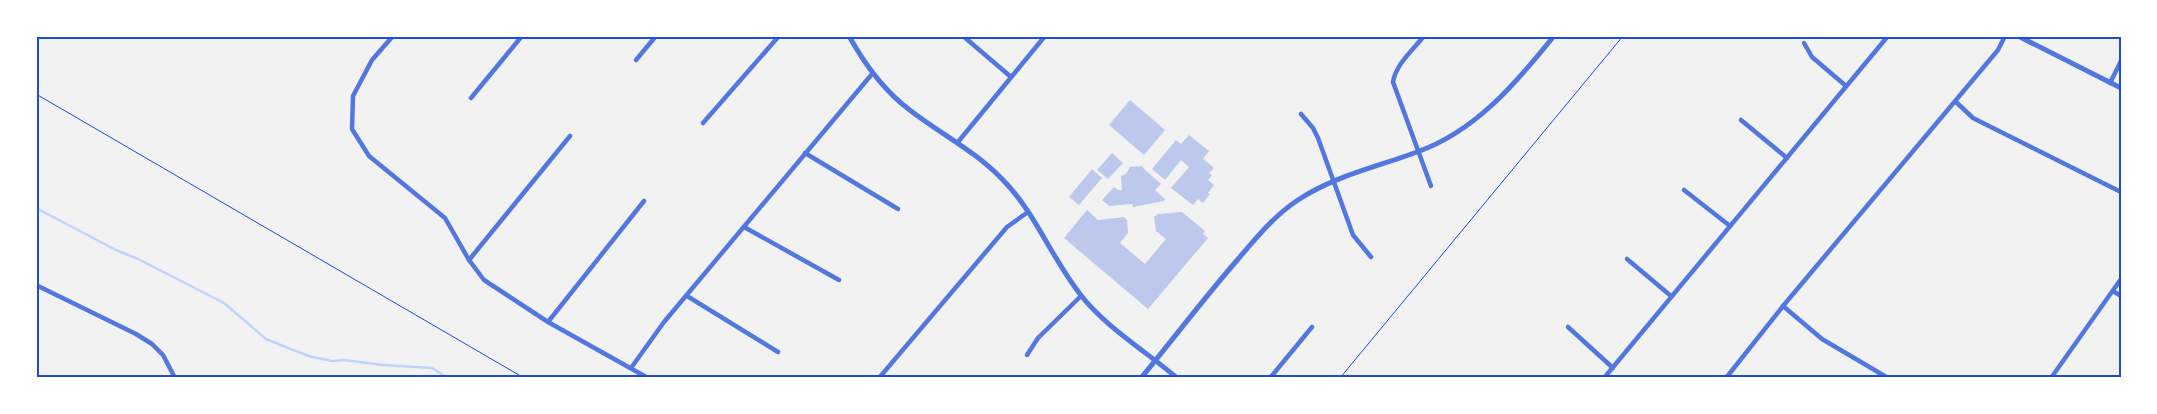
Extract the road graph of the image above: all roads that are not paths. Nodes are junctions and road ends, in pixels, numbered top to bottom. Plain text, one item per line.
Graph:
1 (392, 36) edge
2 (522, 36) edge
3 (656, 36) edge
4 (780, 36) edge
5 (848, 36) edge
6 (963, 36) edge
7 (1045, 36) edge
8 (1424, 36) edge
9 (1554, 36) edge
10 (1888, 36) edge
11 (2005, 36) edge
12 (2018, 36) edge
13 (1804, 44) dead end
14 (636, 60) dead end
15 (2121, 62) edge
16 (872, 74) junction
17 (1011, 77) junction
18 (2110, 83) junction
19 (1846, 86) junction
20 (2121, 88) edge
21 (471, 98) dead end
22 (1956, 102) junction
23 (1300, 114) dead end
24 (1740, 120) dead end
25 (703, 122) dead end
26 (570, 136) dead end
27 (958, 142) junction
28 (1419, 152) junction
29 (805, 153) junction
30 (1787, 158) junction
31 (1332, 181) junction
32 (1431, 186) dead end
33 (1684, 190) dead end
34 (2121, 192) edge
35 (644, 201) dead end
36 (898, 209) dead end
37 (1028, 212) junction
38 (1730, 226) junction
39 (744, 227) junction
40 (1371, 257) dead end
41 (1627, 259) dead end
42 (469, 260) junction
43 (2121, 279) edge
44 (839, 280) dead end
45 (36, 285) edge
46 (2113, 291) junction
47 (687, 296) junction
48 (1081, 296) junction
49 (1671, 296) junction
50 (2121, 296) edge
51 (1783, 306) junction
52 (548, 322) junction
53 (1312, 327) dead end
54 (1568, 327) dead end
55 (778, 352) dead end
56 (1027, 355) dead end
57 (1156, 360) junction
58 (631, 368) junction
59 (1613, 368) junction
60 (174, 378) edge
61 (648, 378) edge
62 (879, 378) edge
63 (1141, 378) edge
64 (1178, 378) edge
65 (1270, 378) edge
66 (1604, 378) edge
67 (1726, 378) edge
68 (1888, 378) edge
69 (2051, 378) edge

1 - 42 street
2 - 21 street
3 - 14 street
4 - 25 street
5 - 16 street
6 - 17 street
7 - 17 street
8 - 28 street
9 - 28 street
10 - 19 street
11 - 22 street
12 - 18 street
13 - 19 street
15 - 18 street
16 - 27 street
16 - 29 street
17 - 27 street
18 - 20 street
19 - 30 street
22 - 34 street
22 - 51 street
23 - 31 street
24 - 30 street
26 - 42 street
27 - 37 street
28 - 31 street
28 - 32 street
29 - 36 street
29 - 39 street
30 - 38 street
31 - 40 street
31 - 57 street
33 - 38 street
35 - 52 street
37 - 48 street
37 - 62 street
38 - 49 street
39 - 44 street
39 - 47 street
41 - 49 street
42 - 52 street
43 - 46 street
45 - 60 street
46 - 50 street
46 - 69 street
47 - 55 street
47 - 58 street
48 - 56 street
48 - 57 street
49 - 59 street
51 - 67 street
51 - 68 street
52 - 58 street
53 - 65 street
54 - 59 street
57 - 63 street
57 - 64 street
58 - 61 street
59 - 66 street

